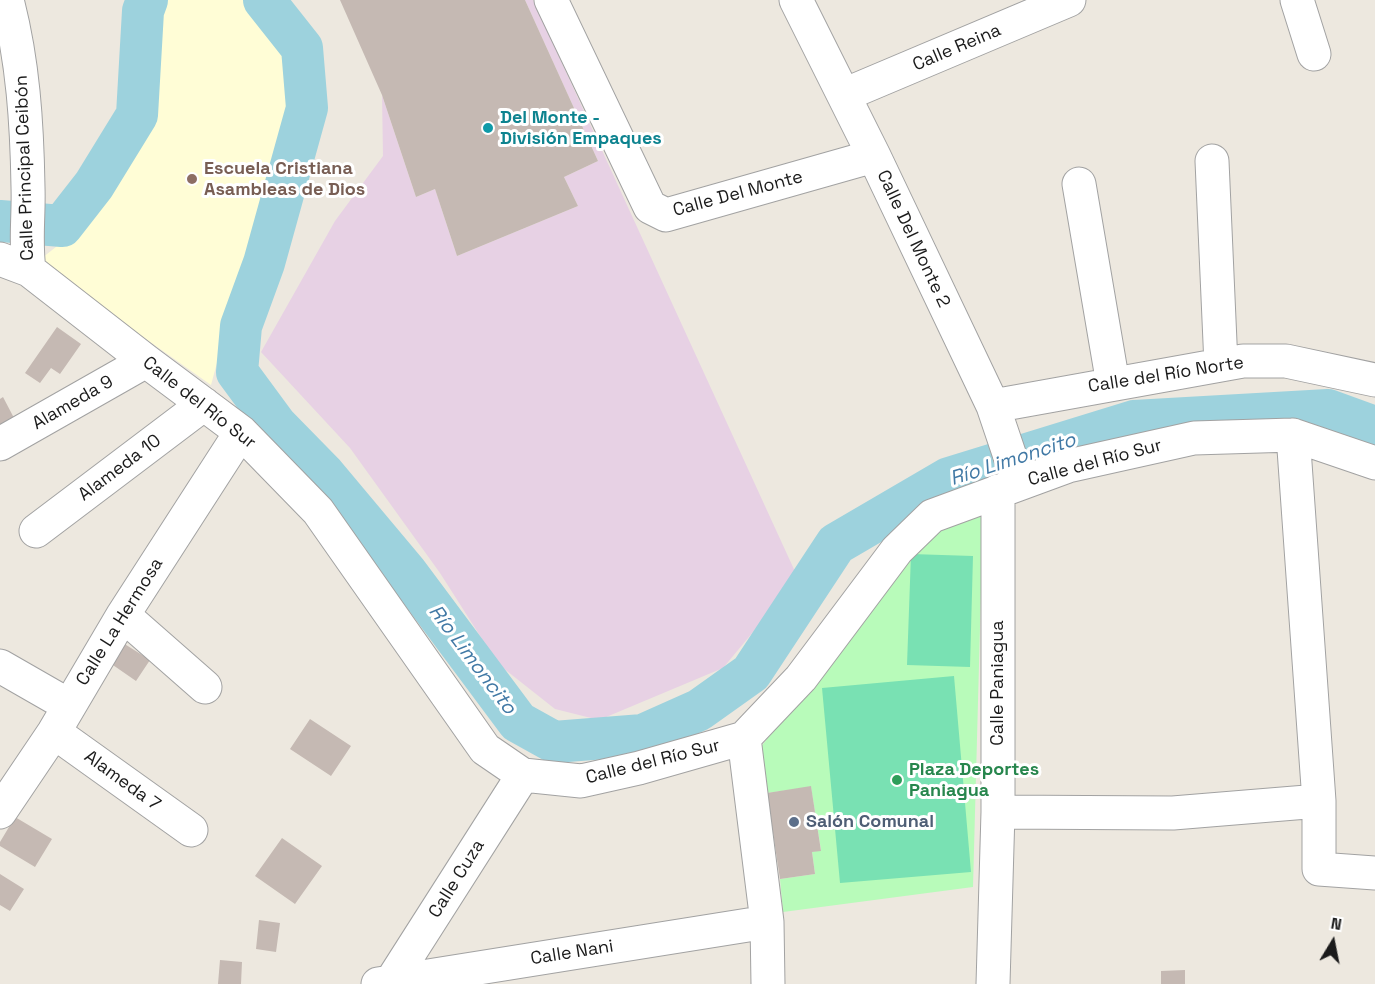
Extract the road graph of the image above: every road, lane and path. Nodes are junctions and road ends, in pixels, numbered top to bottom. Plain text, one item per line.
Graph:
1 (7, 0) edge
2 (551, 0) edge
3 (796, 0) edge
4 (1069, 0) edge
5 (1297, 0) edge
6 (1314, 54) dead end
7 (844, 95) junction
8 (874, 156) junction
9 (1212, 161) dead end
10 (1078, 184) dead end
11 (18, 258) edge
12 (146, 361) junction
13 (1221, 365) junction
14 (1375, 380) edge
15 (1113, 384) junction
16 (204, 405) junction
17 (997, 417) junction
18 (241, 432) junction
19 (1293, 435) junction
20 (0, 444) edge
21 (1375, 464) edge
22 (1010, 481) junction
23 (36, 531) dead end
24 (123, 615) junction
25 (0, 666) edge
26 (205, 687) dead end
27 (61, 718) junction
28 (744, 738) junction
29 (523, 775) junction
30 (1318, 801) junction
31 (0, 812) edge
32 (998, 812) junction
33 (191, 830) dead end
34 (1375, 873) edge
35 (767, 922) junction
36 (526, 973) edge
37 (385, 983) edge
38 (768, 984) edge
39 (993, 984) edge

1 - 11 street, Calle Principal Ceibón
2 - 8 street, Calle Del Monte
3 - 7 street, Calle Del Monte 2
4 - 7 street, Calle Reina
5 - 6 street
7 - 8 street, Calle Del Monte 2
8 - 17 street, Calle Del Monte 2
9 - 13 street
10 - 15 street
11 - 12 street, Calle del Río Sur
12 - 16 street, Calle del Río Sur
12 - 20 street, Alameda 9
13 - 14 street, Calle del Río Norte
13 - 15 street, Calle del Río Norte
15 - 17 street, Calle del Río Norte
16 - 18 street, Calle del Río Sur
16 - 23 street, Alameda 10
17 - 22 street, Calle Del Monte 2
18 - 24 street, Calle La Hermosa
18 - 29 street, Calle del Río Sur
19 - 21 street, Calle del Río Sur
19 - 22 street, Calle del Río Sur
19 - 30 street
22 - 28 street, Calle del Río Sur
22 - 32 street, Calle Paniagua
24 - 26 street
24 - 27 street, Calle La Hermosa
25 - 27 street, Alameda 7
27 - 31 street, Calle La Hermosa
27 - 33 street, Alameda 7
28 - 29 street, Calle del Río Sur
28 - 35 street
29 - 37 street, Calle Cuza
30 - 32 street
30 - 34 street
32 - 39 street, Calle Paniagua
35 - 36 street, Calle Nani
35 - 38 street
36 - 37 street, Calle Nani

